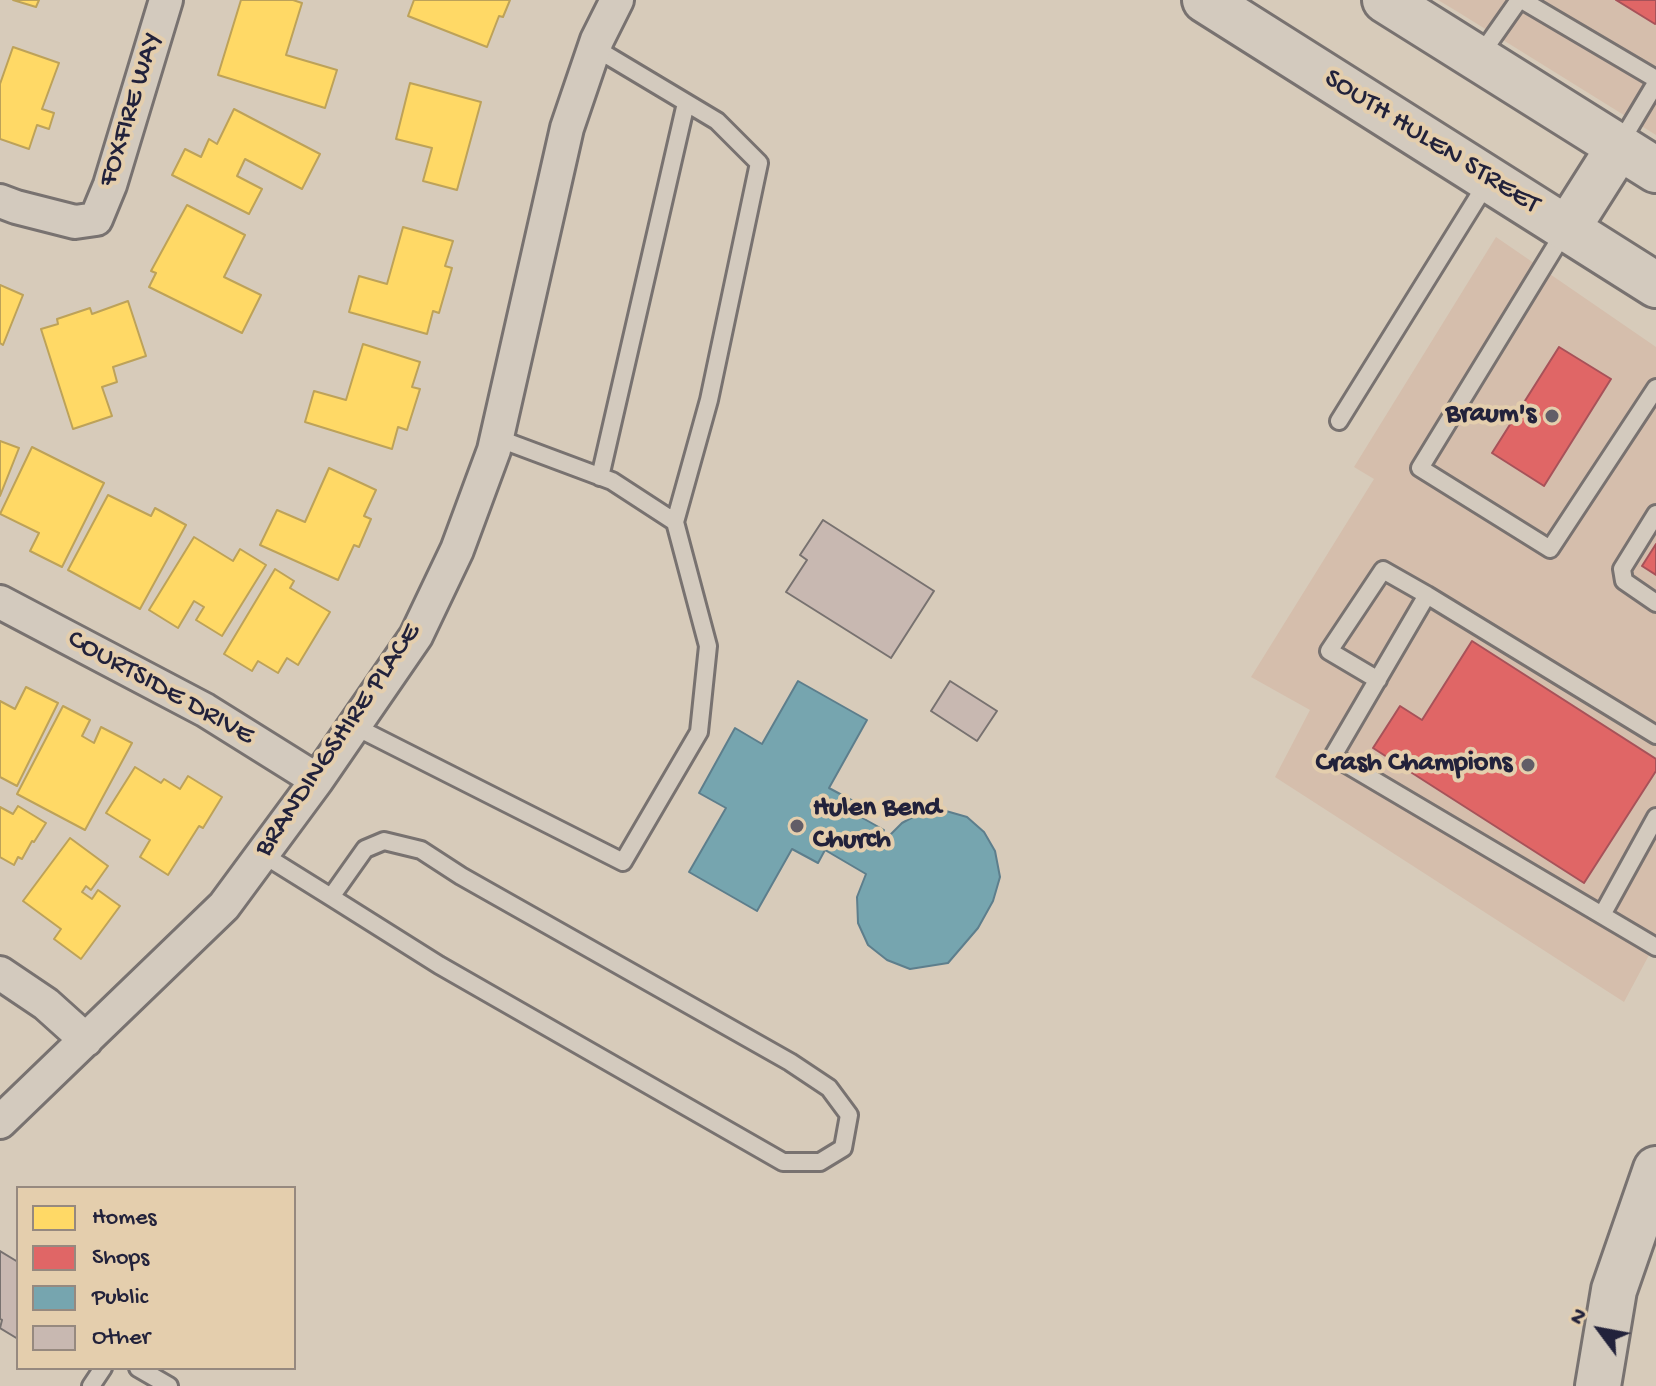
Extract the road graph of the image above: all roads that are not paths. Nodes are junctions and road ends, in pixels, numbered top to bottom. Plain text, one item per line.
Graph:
1 (166, 0) edge
2 (617, 0) edge
3 (1205, 0) edge
4 (1385, 0) edge
5 (1521, 0) edge
6 (595, 48) junction
7 (1479, 59) junction
8 (1656, 81) edge
9 (686, 103) junction
10 (1619, 147) junction
11 (1656, 170) edge
12 (1488, 180) junction
13 (0, 201) edge
14 (1567, 229) junction
15 (1656, 285) edge
16 (1656, 388) edge
17 (1339, 421) dead end
18 (497, 438) junction
19 (600, 477) junction
20 (1656, 514) edge
21 (675, 522) junction
22 (1427, 595) junction
23 (0, 602) edge
24 (1656, 603) edge
25 (1378, 680) junction
26 (354, 726) junction
27 (1656, 735) edge
28 (317, 780) junction
29 (1656, 817) edge
30 (262, 854) junction
31 (331, 897) junction
32 (1602, 915) junction
33 (1656, 947) edge
34 (0, 973) edge
35 (86, 1040) junction
36 (0, 1122) edge
37 (1656, 1169) edge
38 (141, 1370) edge
39 (169, 1386) edge
40 (1598, 1386) edge

1 - 13 street, FOXFIRE WAY
2 - 6 street, BRANDINGSHIRE PLACE
3 - 12 main road, SOUTH HULEN STREET
4 - 7 main road
5 - 7 lane
5 - 8 lane
6 - 9 lane
6 - 18 street, BRANDINGSHIRE PLACE
7 - 10 main road
8 - 10 lane
9 - 19 lane
9 - 21 lane
10 - 11 main road
10 - 14 main road
12 - 14 main road, SOUTH HULEN STREET
12 - 17 lane
14 - 15 main road, SOUTH HULEN STREET
14 - 16 lane
18 - 19 lane
18 - 26 street, BRANDINGSHIRE PLACE
19 - 21 lane
20 - 24 lane
21 - 26 lane
22 - 25 lane
22 - 25 lane
22 - 27 lane
23 - 28 street, COURTSIDE DRIVE
25 - 32 lane
26 - 28 street, BRANDINGSHIRE PLACE
28 - 30 street, BRANDINGSHIRE PLACE
29 - 32 lane
30 - 31 lane
30 - 35 street, BRANDINGSHIRE PLACE
31 - 31 lane
32 - 33 lane
34 - 35 street
35 - 36 street, BRANDINGSHIRE PLACE
37 - 40 main road
38 - 39 lane

